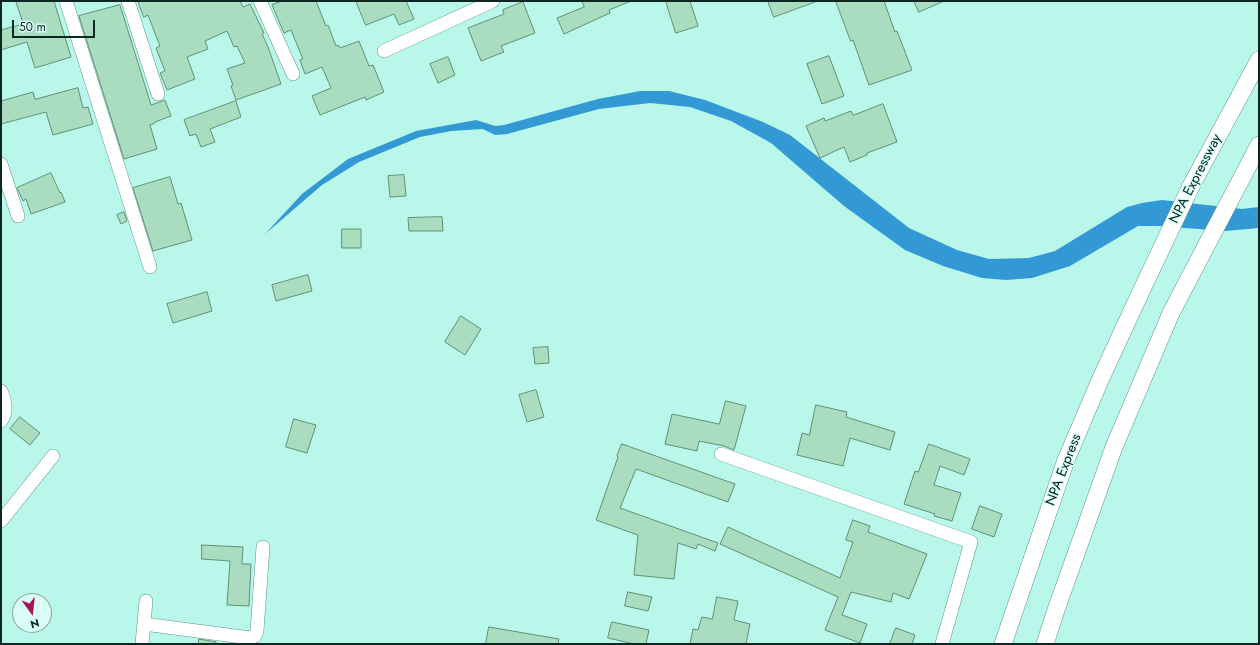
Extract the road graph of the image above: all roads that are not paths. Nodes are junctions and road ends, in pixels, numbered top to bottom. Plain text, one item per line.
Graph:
1 (66, 1) edge
2 (128, 1) edge
3 (260, 1) edge
4 (492, 1) edge
5 (384, 51) dead end
6 (1259, 60) edge
7 (293, 74) dead end
8 (158, 94) dead end
9 (1259, 145) edge
10 (1, 164) edge
11 (18, 216) dead end
12 (150, 267) dead end
13 (1137, 300) joint
14 (1, 391) edge
15 (1, 421) edge
16 (721, 454) dead end
17 (53, 456) dead end
18 (1, 521) edge
19 (263, 547) dead end
20 (146, 601) dead end
21 (144, 624) junction
22 (142, 644) edge
23 (942, 644) edge
24 (1003, 644) edge
25 (1045, 644) edge

1 - 12 street
2 - 8 street
3 - 7 street
4 - 5 street
6 - 13 main road, NPA Expressway
9 - 25 main road
10 - 11 street
13 - 24 main road, NPA Express
14 - 15 street
16 - 23 street
17 - 18 street
19 - 21 street
20 - 21 street
21 - 22 street

